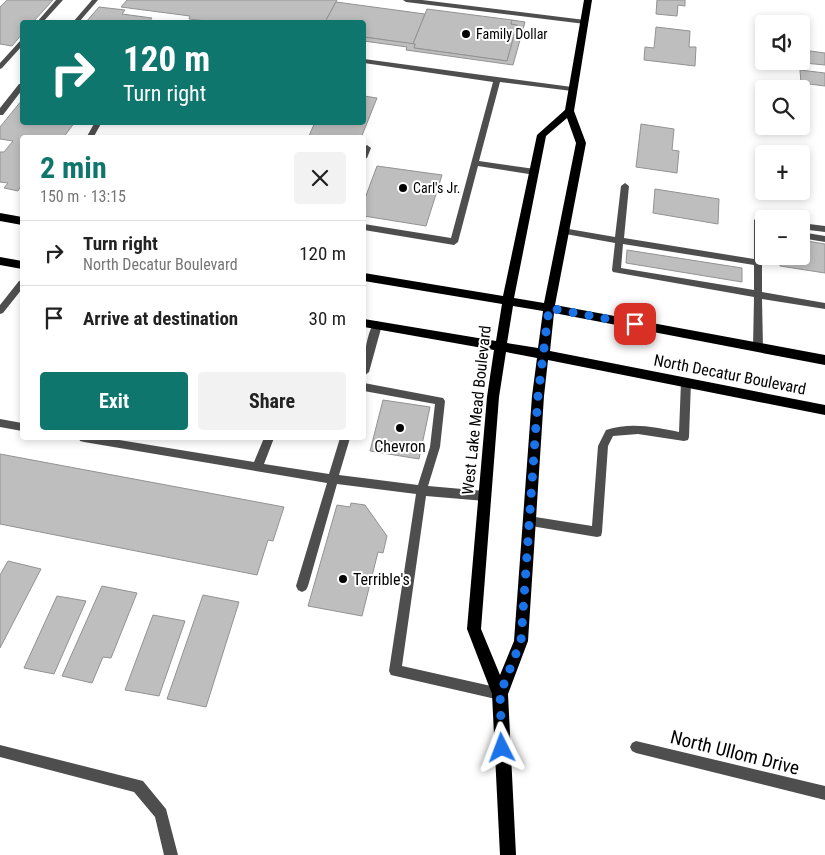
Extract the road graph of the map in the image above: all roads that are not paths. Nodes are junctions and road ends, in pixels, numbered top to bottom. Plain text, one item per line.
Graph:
1 (60, 0) edge
2 (95, 0) edge
3 (406, 0) edge
4 (588, 0) edge
5 (42, 20) edge
6 (78, 20) edge
7 (584, 22) junction
8 (20, 44) edge
9 (366, 61) edge
10 (0, 67) edge
11 (497, 80) junction
12 (20, 88) edge
13 (572, 89) junction
14 (569, 111) junction
15 (0, 113) edge
16 (474, 163) junction
17 (535, 172) junction
18 (625, 186) dead end
19 (0, 217) edge
20 (20, 221) edge
21 (366, 227) edge
22 (810, 227) edge
23 (825, 229) edge
24 (563, 231) junction
25 (810, 236) edge
26 (825, 239) edge
27 (620, 241) junction
28 (0, 261) edge
29 (755, 263) edge
30 (20, 265) edge
31 (758, 265) edge
32 (366, 277) edge
33 (20, 286) edge
34 (758, 294) junction
35 (508, 301) junction
36 (825, 306) edge
37 (549, 308) junction
38 (0, 311) edge
39 (366, 323) edge
40 (376, 325) junction
41 (501, 346) junction
42 (758, 348) junction
43 (543, 354) junction
44 (825, 360) edge
45 (366, 364) edge
46 (686, 382) junction
47 (366, 387) edge
48 (825, 410) edge
49 (0, 423) edge
50 (20, 427) edge
51 (112, 440) edge
52 (268, 440) edge
53 (344, 440) edge
54 (141, 442) edge
55 (258, 466) junction
56 (333, 479) junction
57 (422, 490) junction
58 (486, 496) junction
59 (529, 521) junction
60 (302, 586) dead end
61 (500, 694) junction
62 (636, 747) dead end
63 (0, 752) edge
64 (825, 793) edge
65 (171, 855) edge
66 (508, 855) edge

1 - 5 street
2 - 6 street
3 - 7 street
4 - 7 main road, West Lake Mead Boulevard
7 - 13 main road, West Lake Mead Boulevard
8 - 10 street
9 - 11 street
11 - 13 street
11 - 16 street
12 - 15 street
13 - 14 main road, West Lake Mead Boulevard
14 - 17 main road, West Lake Mead Boulevard
14 - 24 main road, West Lake Mead Boulevard
16 - 17 street
16 - 21 street
17 - 35 main road, West Lake Mead Boulevard
18 - 27 street
19 - 20 main road
22 - 23 street
24 - 27 street
24 - 37 main road, West Lake Mead Boulevard
25 - 26 street
27 - 29 street
27 - 34 street
28 - 30 main road
31 - 34 street
32 - 35 main road, North Decatur Boulevard
33 - 38 street
34 - 36 street
34 - 42 street
35 - 37 main road, North Decatur Boulevard
35 - 41 main road, West Lake Mead Boulevard
37 - 42 main road, North Decatur Boulevard
37 - 43 main road, West Lake Mead Boulevard
39 - 40 main road, North Decatur Boulevard
40 - 41 main road, North Decatur Boulevard
40 - 45 street
41 - 43 main road, North Decatur Boulevard
41 - 58 main road, West Lake Mead Boulevard
42 - 44 main road, North Decatur Boulevard
43 - 46 main road, North Decatur Boulevard
43 - 59 main road, West Lake Mead Boulevard
46 - 48 main road, North Decatur Boulevard
46 - 59 street
47 - 57 street
49 - 50 street
51 - 54 street
52 - 55 street
53 - 56 street
54 - 55 street
55 - 56 street
56 - 57 street
56 - 60 street
57 - 58 street
57 - 61 street
58 - 61 main road, West Lake Mead Boulevard
59 - 61 main road, West Lake Mead Boulevard
61 - 66 main road, West Lake Mead Boulevard
62 - 64 street, North Ullom Drive
63 - 65 street

